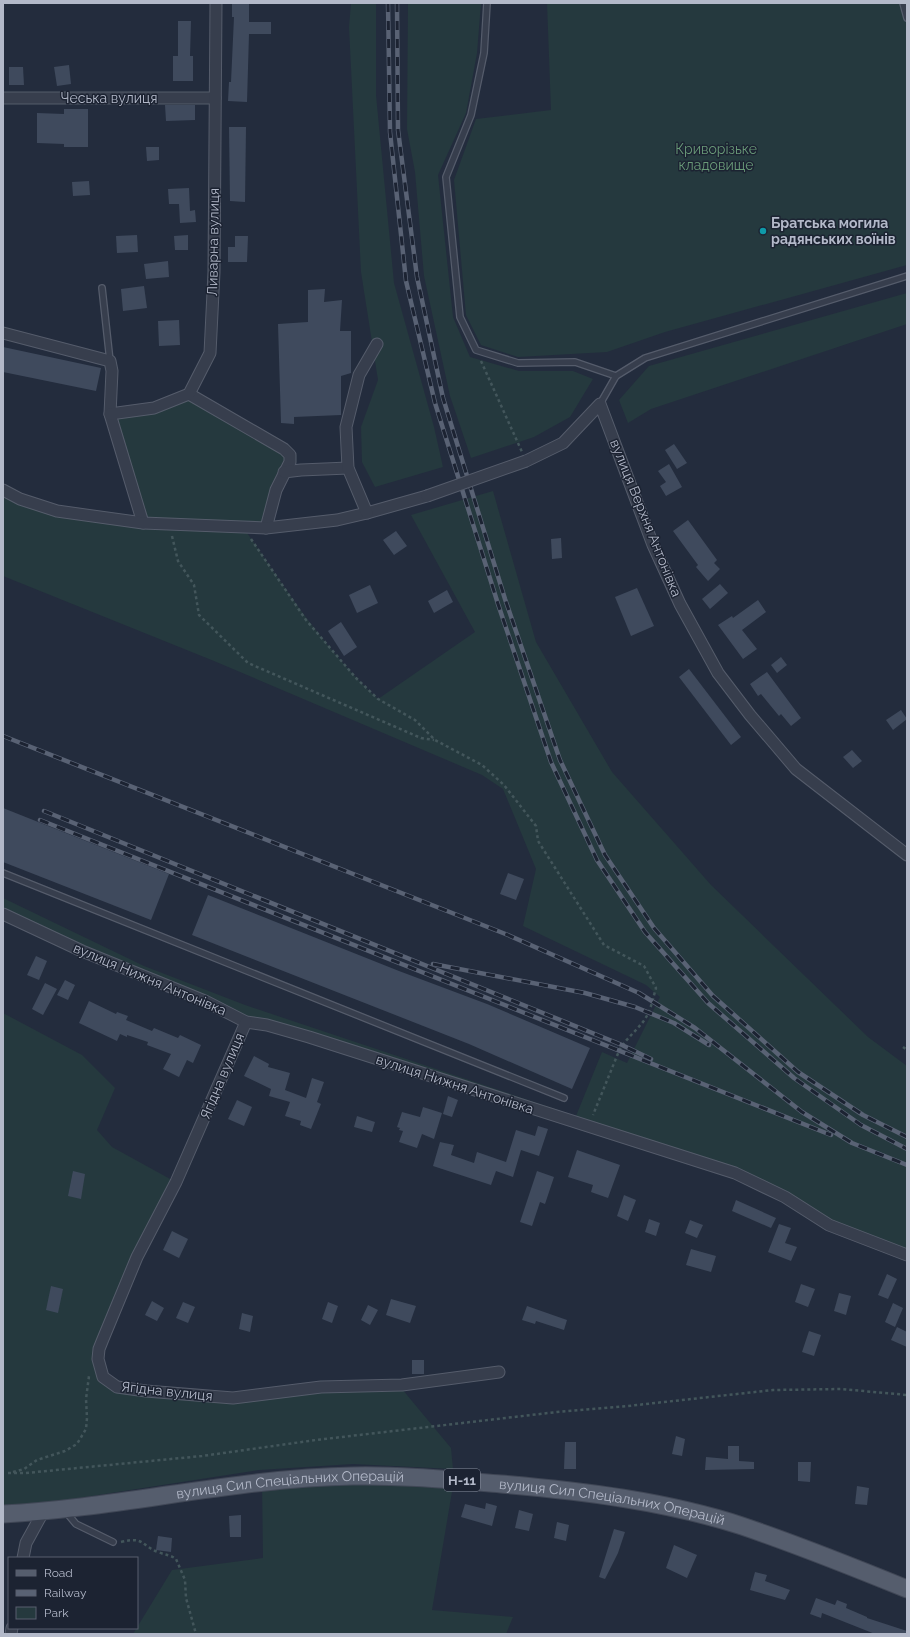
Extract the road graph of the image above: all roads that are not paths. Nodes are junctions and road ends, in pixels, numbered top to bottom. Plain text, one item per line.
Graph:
1 (216, 3) edge
2 (487, 3) edge
3 (903, 3) edge
4 (907, 18) edge
5 (3, 98) edge
6 (215, 98) junction
7 (907, 276) edge
8 (102, 288) dead end
9 (3, 333) edge
10 (378, 344) dead end
11 (110, 361) junction
12 (616, 376) junction
13 (189, 394) junction
14 (600, 404) junction
15 (110, 414) junction
16 (348, 468) junction
17 (284, 472) junction
18 (3, 490) edge
19 (367, 514) junction
20 (143, 523) junction
21 (266, 528) junction
22 (907, 855) edge
23 (3, 873) edge
24 (3, 914) edge
25 (246, 1022) junction
26 (564, 1098) dead end
27 (907, 1255) edge
28 (499, 1372) dead end
29 (63, 1509) junction
30 (43, 1512) junction
31 (3, 1514) edge
32 (113, 1542) road end
33 (23, 1557) edge
34 (907, 1589) edge

1 - 6 street, Ливарна вулиця
2 - 12 lane
3 - 4 lane
5 - 6 street, Чеська вулиця
6 - 13 street, Ливарна вулиця
7 - 12 lane
8 - 11 lane
9 - 11 street
10 - 16 street
11 - 15 street
12 - 14 lane
13 - 15 street
13 - 17 street
14 - 19 street, bridge
14 - 22 street, вулиця Верхня Антонівка
15 - 20 street
16 - 17 street
16 - 19 street
17 - 21 street
18 - 20 street
19 - 21 street
20 - 21 street
23 - 26 lane
24 - 25 street, вулиця Нижня Антонівка
25 - 27 street, вулиця Нижня Антонівка
25 - 28 street, Ягідна вулиця
29 - 30 main road, вулиця Сил Спеціальних Операцій / Н-11
29 - 32 lane
29 - 34 main road, вулиця Сил Спеціальних Операцій / Н-11
30 - 31 main road, вулиця Сил Спеціальних Операцій / Н-11
30 - 33 street

